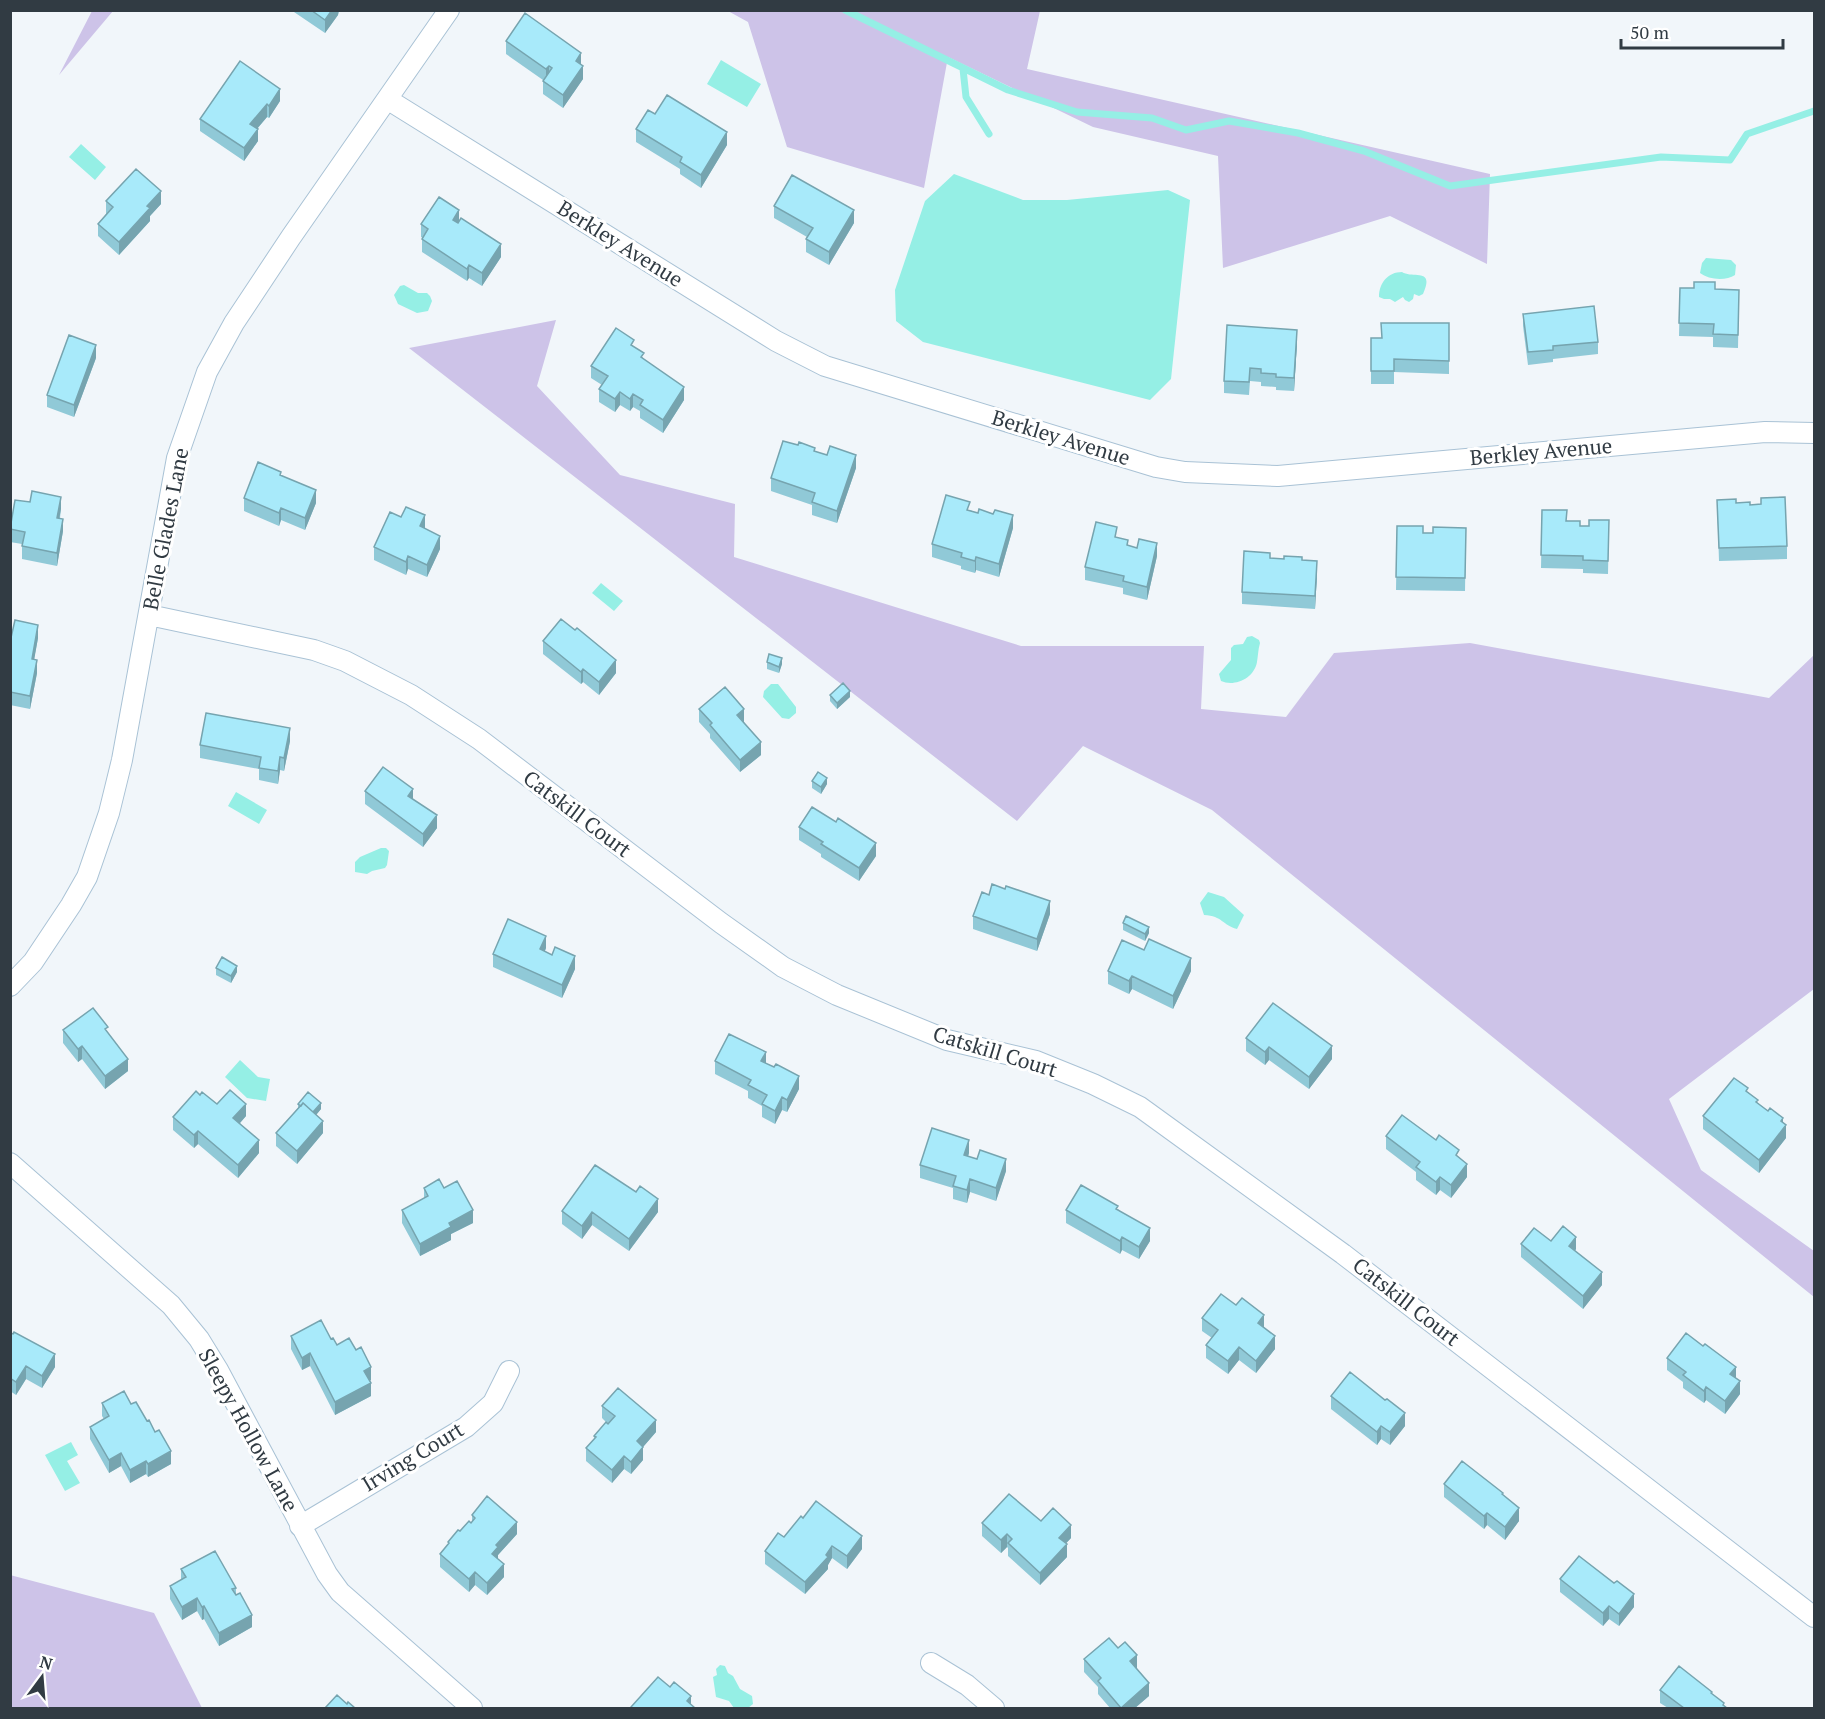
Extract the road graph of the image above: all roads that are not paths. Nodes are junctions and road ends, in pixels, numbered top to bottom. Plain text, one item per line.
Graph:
1 (449, 10) edge
2 (387, 99) junction
3 (1815, 433) edge
4 (149, 615) junction
5 (10, 986) edge
6 (10, 1163) edge
7 (509, 1371) dead end
8 (300, 1526) junction
9 (1815, 1617) edge
10 (931, 1663) dead end
11 (472, 1708) edge
12 (994, 1708) edge

1 - 2 street, Belle Glades Lane
2 - 3 street, Berkley Avenue
2 - 4 street, Belle Glades Lane
4 - 5 street, Belle Glades Lane
4 - 9 street, Catskill Court
6 - 8 street, Sleepy Hollow Lane
7 - 8 street, Irving Court
8 - 11 street, Sleepy Hollow Lane
10 - 12 street

